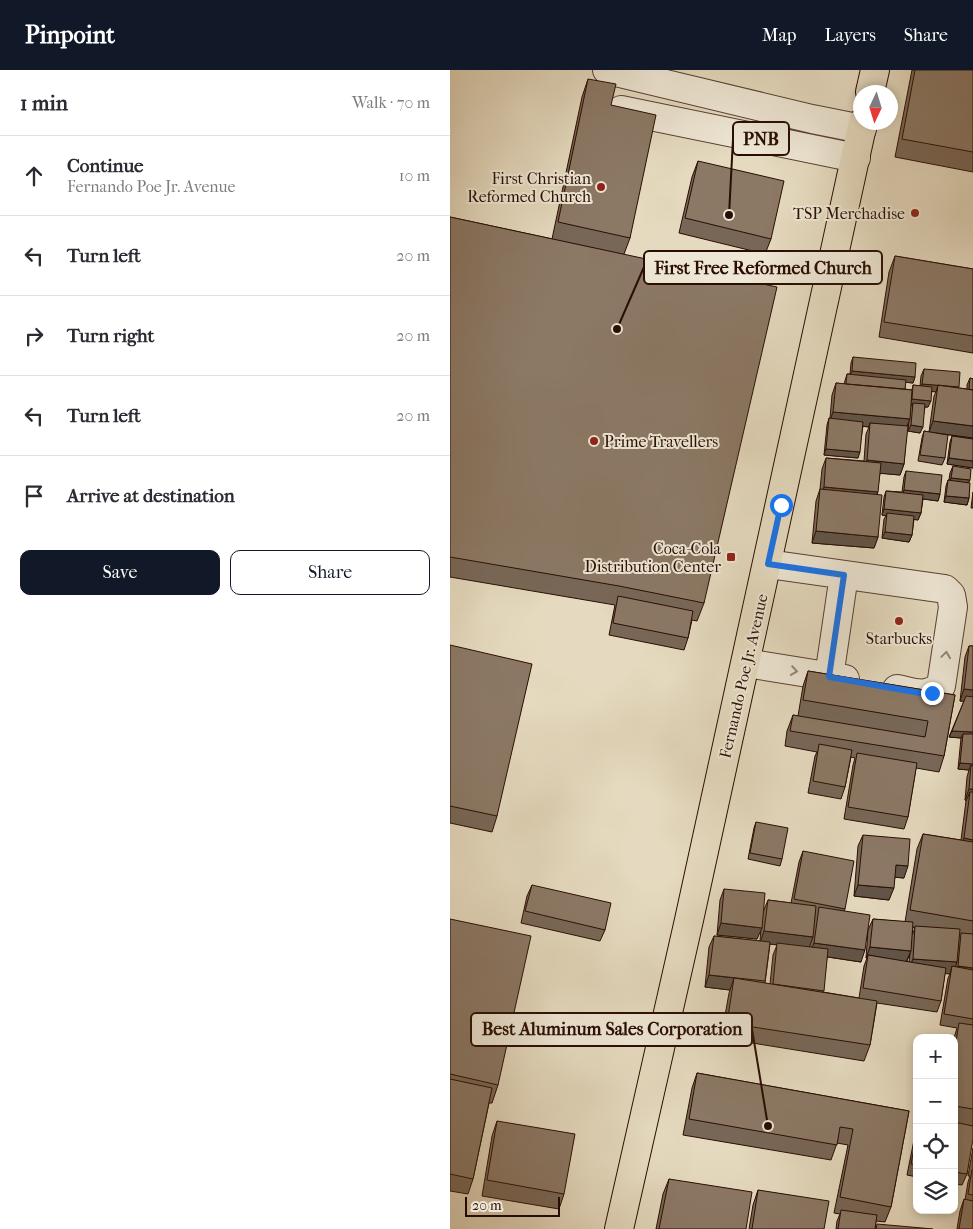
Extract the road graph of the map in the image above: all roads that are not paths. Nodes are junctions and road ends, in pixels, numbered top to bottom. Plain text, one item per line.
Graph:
1 (607, 70) edge
2 (875, 70) edge
3 (872, 85) edge
4 (621, 110) edge
5 (853, 125) edge
6 (862, 130) edge
7 (856, 158) junction
8 (768, 564) junction
9 (844, 575) junction
10 (746, 663) junction
11 (829, 677) junction
12 (618, 1229) edge

1 - 5 lane
2 - 3 main road
4 - 7 lane
6 - 7 main road, Fernando Poe Jr. Avenue
7 - 8 main road, Fernando Poe Jr. Avenue
8 - 9 lane
8 - 10 main road, Fernando Poe Jr. Avenue
9 - 11 lane
11 -> 9 lane
10 -> 11 lane
10 - 12 main road, Fernando Poe Jr. Avenue

